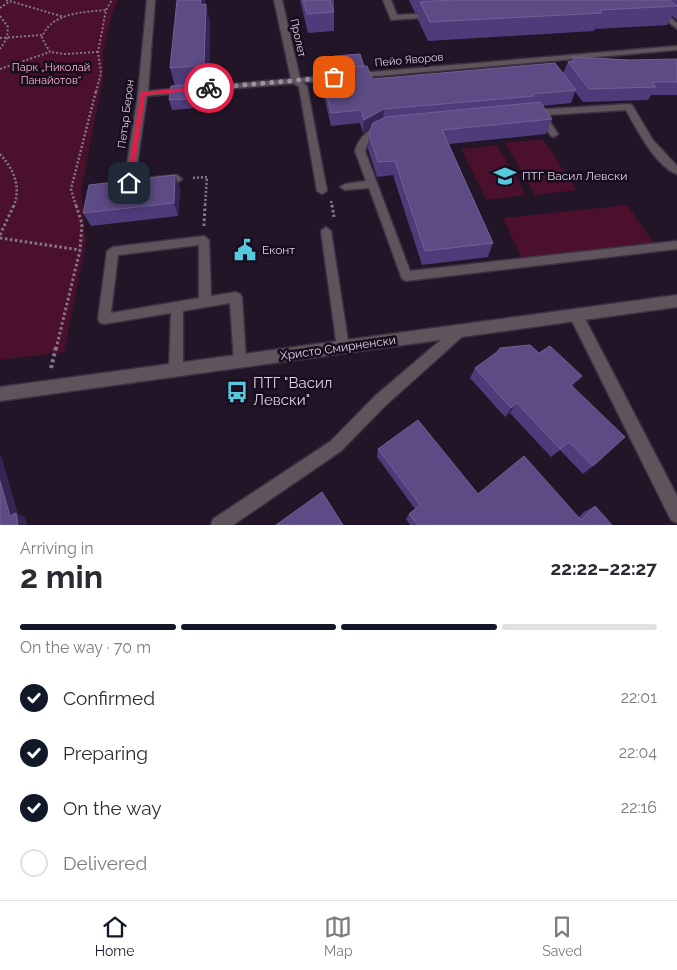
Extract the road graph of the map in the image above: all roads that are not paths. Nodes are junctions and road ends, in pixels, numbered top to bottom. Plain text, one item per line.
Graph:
1 (151, 0) edge
2 (278, 0) edge
3 (387, 0) edge
4 (647, 0) edge
5 (637, 1) edge
6 (443, 15) edge
7 (677, 27) edge
8 (677, 48) edge
9 (545, 59) junction
10 (551, 67) edge
11 (296, 81) junction
12 (143, 94) junction
13 (540, 112) junction
14 (520, 114) edge
15 (393, 126) edge
16 (554, 134) dead end
17 (677, 171) edge
18 (177, 179) edge
19 (372, 184) junction
20 (345, 187) dead end
21 (322, 191) dead end
22 (326, 231) dead end
23 (677, 245) edge
24 (677, 301) edge
25 (205, 302) junction
26 (177, 307) junction
27 (576, 315) junction
28 (460, 331) junction
29 (343, 347) junction
30 (240, 361) junction
31 (176, 370) junction
32 (0, 394) edge
33 (677, 514) edge
34 (220, 525) edge

1 - 12 street, Петър Берон
2 - 11 street, Пролет
3 - 6 street
4 - 5 street
4 - 7 street
8 - 9 street, Пейо Яворов
9 - 10 lane
9 - 11 street, Пейо Яворов
11 - 12 street, Пейо Яворов
11 - 21 lane
12 - 18 street, Петър Берон
13 - 14 lane
13 - 16 lane
13 - 17 lane
15 - 19 lane
19 - 20 lane
19 - 23 lane
22 - 29 lane
24 - 27 street, Христо Смирненски
25 - 26 lane
25 - 26 lane
25 - 30 lane
26 - 31 lane
27 - 28 street, Христо Смирненски
27 - 33 street
28 - 29 street, Христо Смирненски
28 - 34 lane
29 - 30 street, Христо Смирненски
30 - 31 street, Христо Смирненски
31 - 32 street, Христо Смирненски

